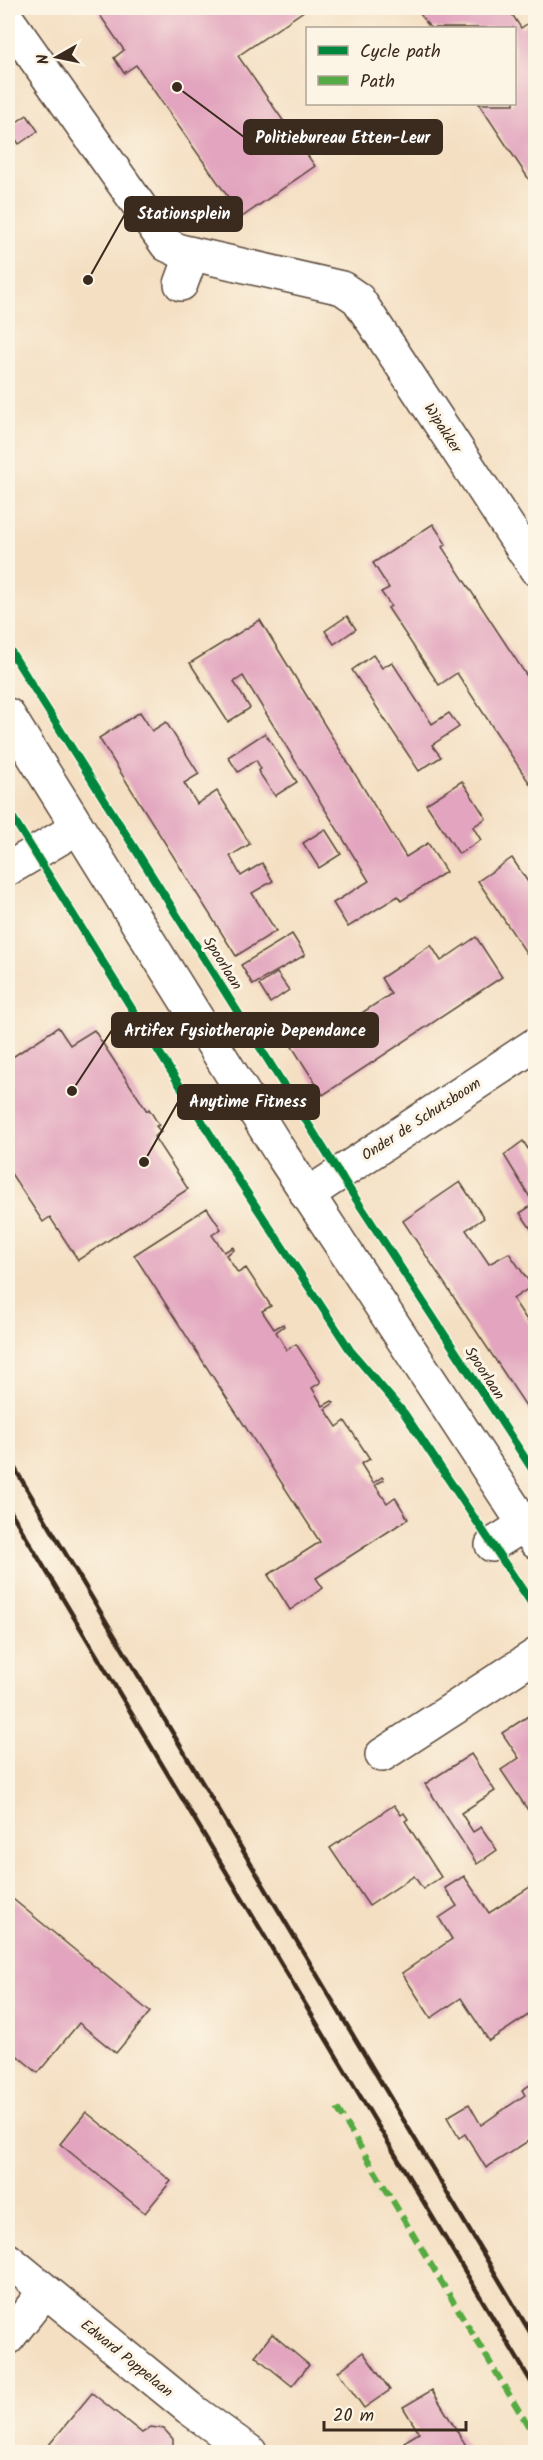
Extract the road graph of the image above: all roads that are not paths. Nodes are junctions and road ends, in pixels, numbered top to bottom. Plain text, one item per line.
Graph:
1 (8, 20) edge
2 (536, 569) edge
3 (8, 715) edge
4 (77, 828) junction
5 (8, 869) edge
6 (536, 1044) edge
7 (307, 1195) junction
8 (530, 1533) edge
9 (492, 1545) dead end
10 (536, 1655) edge
11 (382, 1755) dead end
12 (8, 2260) edge
13 (45, 2291) junction
14 (8, 2338) edge
15 (250, 2452) edge

1 - 2 street, Wipakker
3 - 4 street
4 - 5 street
4 - 7 street
6 - 7 street, Onder de Schutsboom
7 - 8 street
8 - 9 street
10 - 11 street
12 - 13 street, Edward Poppelaan
13 - 14 street
13 - 15 street, Edward Poppelaan

